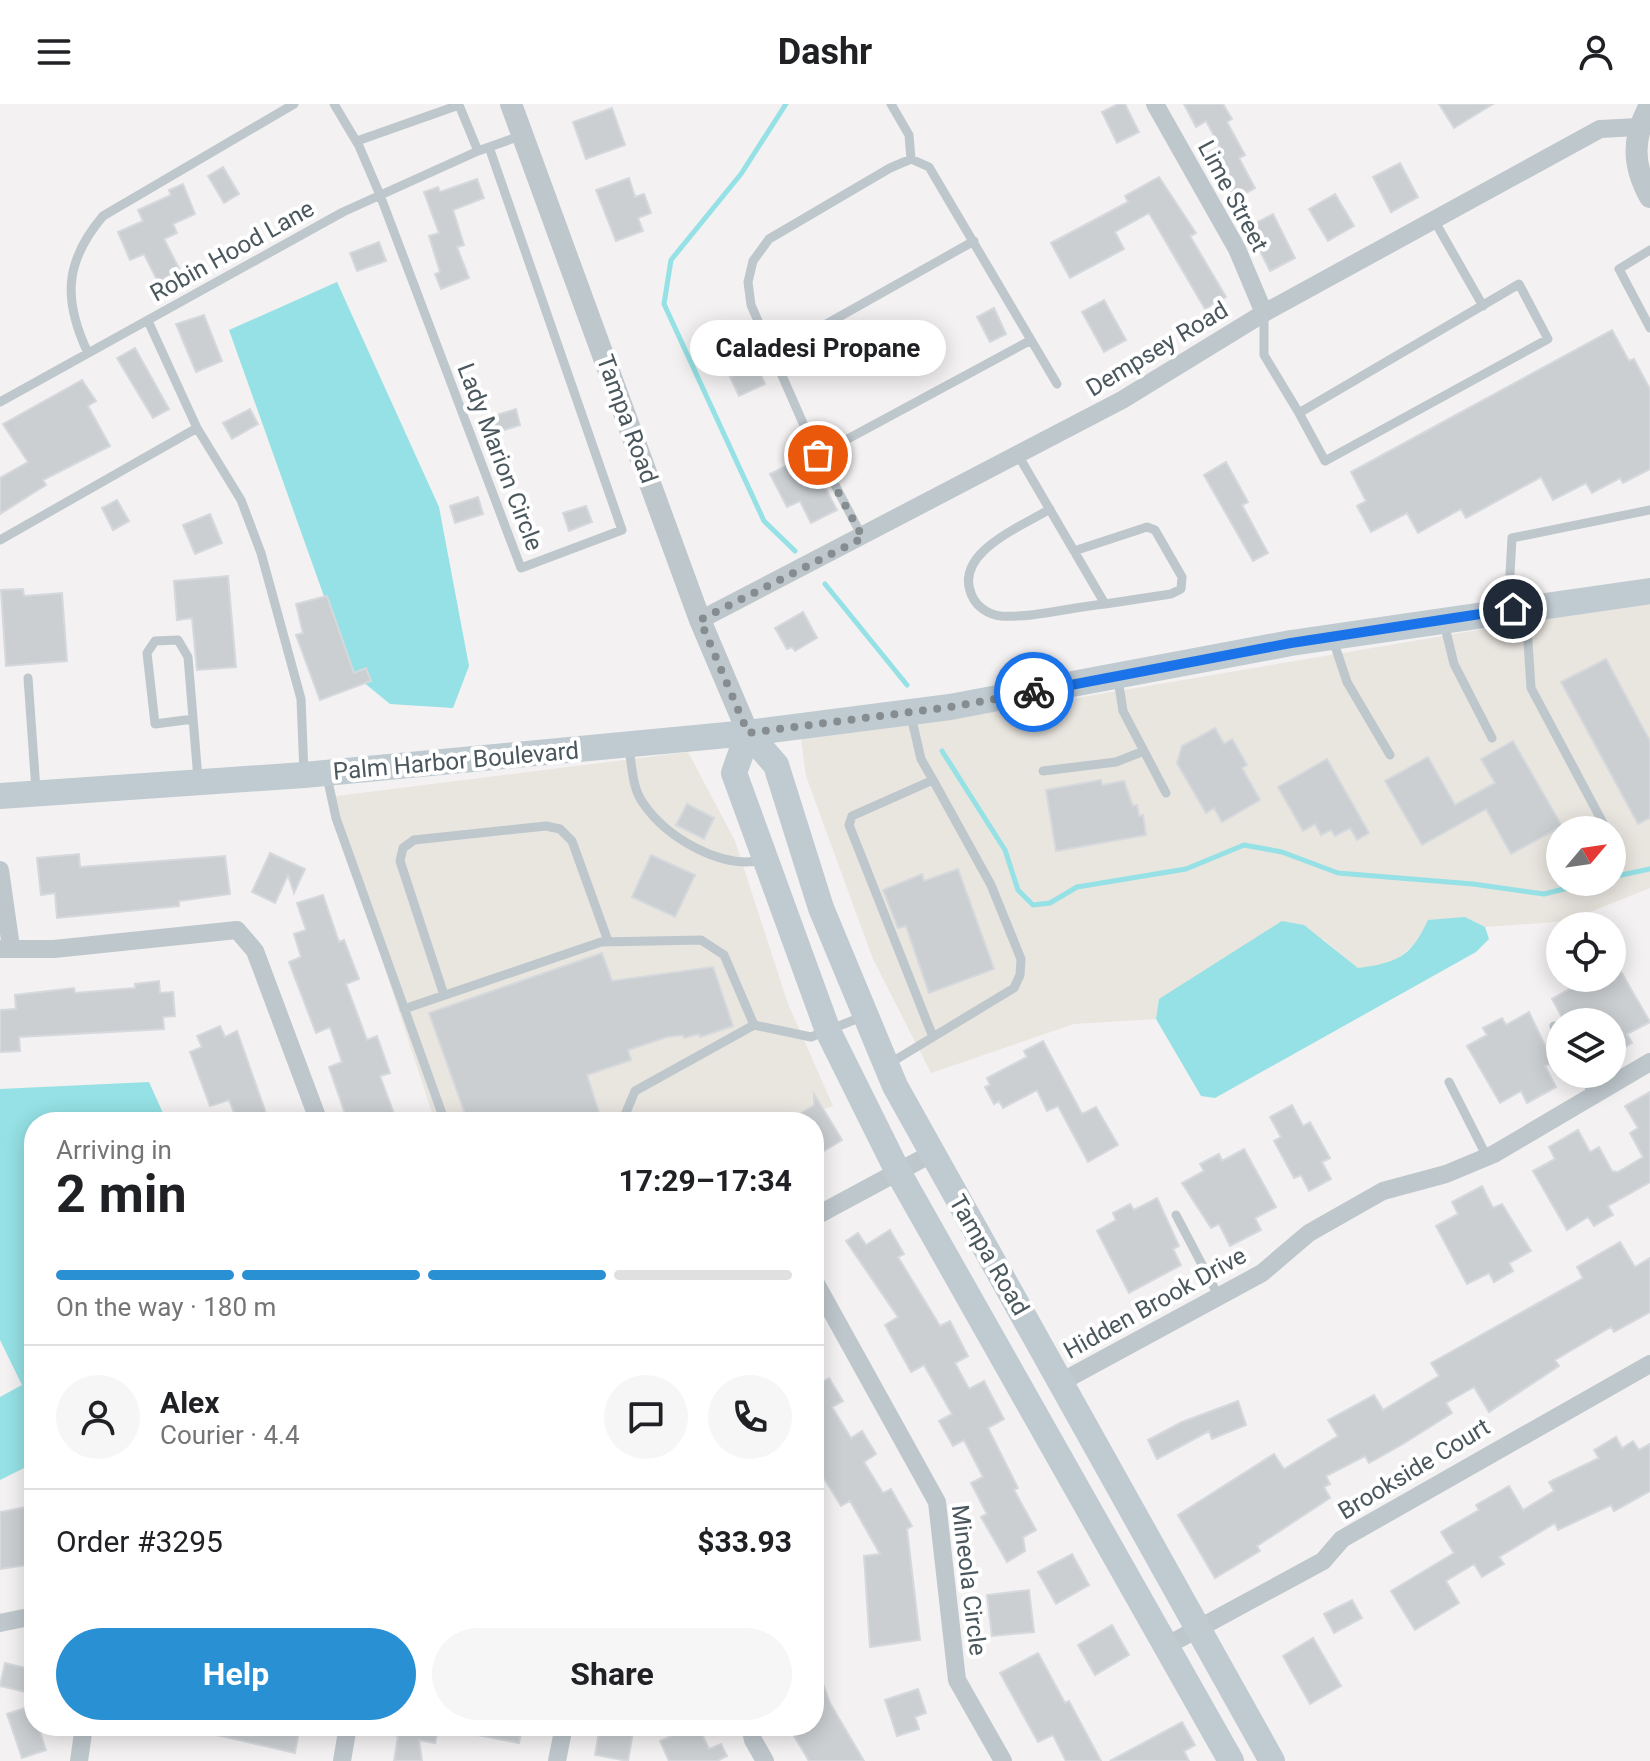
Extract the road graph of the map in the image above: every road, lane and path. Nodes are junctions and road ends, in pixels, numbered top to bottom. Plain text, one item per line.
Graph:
1 (294, 104) edge
2 (334, 104) edge
3 (511, 104) edge
4 (891, 104) edge
5 (1155, 104) edge
6 (1650, 105) edge
7 (1638, 127) junction
8 (523, 135) junction
9 (357, 141) junction
10 (489, 147) junction
11 (478, 151) junction
12 (911, 159) junction
13 (380, 195) junction
14 (1650, 197) edge
15 (1434, 220) junction
16 (974, 241) junction
17 (1650, 250) edge
18 (1483, 306) junction
19 (1264, 313) junction
20 (148, 321) junction
21 (1650, 328) edge
22 (1031, 340) junction
23 (88, 353) junction
24 (773, 354) junction
25 (1057, 384) dead end
26 (0, 402) edge
27 (1299, 413) junction
28 (197, 428) junction
29 (818, 455) junction
30 (1018, 455) junction
31 (1050, 509) junction
32 (1650, 510) edge
33 (863, 538) junction
34 (0, 540) edge
35 (1074, 551) junction
36 (1649, 592) edge
37 (1105, 604) junction
38 (1517, 609) junction
39 (700, 620) junction
40 (1444, 620) junction
41 (1331, 637) junction
42 (1118, 677) junction
43 (28, 678) dead end
44 (910, 712) junction
45 (193, 719) junction
46 (748, 733) junction
47 (1492, 738) dead end
48 (629, 744) junction
49 (1144, 751) junction
50 (1390, 755) dead end
51 (1043, 771) dead end
52 (315, 774) junction
53 (933, 780) junction
54 (199, 782) junction
55 (36, 793) junction
56 (1166, 793) dead end
57 (0, 796) edge
58 (1599, 816) edge
59 (765, 859) junction
60 (0, 870) edge
61 (608, 941) junction
62 (5, 948) edge
63 (444, 995) junction
64 (404, 1009) junction
65 (865, 1016) junction
66 (754, 1025) junction
67 (828, 1031) junction
68 (933, 1037) junction
69 (1650, 1062) edge
70 (886, 1066) junction
71 (1449, 1082) dead end
72 (1590, 1088) edge
73 (1594, 1095) junction
74 (315, 1112) edge
75 (441, 1112) edge
76 (626, 1112) edge
77 (931, 1154) junction
78 (1487, 1157) junction
79 (898, 1172) junction
80 (824, 1212) edge
81 (1176, 1215) dead end
82 (824, 1297) edge
83 (1220, 1297) junction
84 (1650, 1364) edge
85 (1061, 1382) junction
86 (24, 1618) edge
87 (0, 1623) edge
88 (1196, 1628) junction
89 (1166, 1646) junction
90 (83, 1736) edge
91 (346, 1736) edge
92 (562, 1736) edge
93 (752, 1736) edge
94 (79, 1761) edge
95 (342, 1761) edge
96 (557, 1761) edge
97 (765, 1761) edge
98 (1003, 1761) edge
99 (1231, 1761) edge
100 (1272, 1761) edge

1 - 23 lane
2 - 9 lane
3 - 8 street, Tampa Road
4 - 12 lane
5 - 19 street, Lime Street
6 - 7 street
7 - 14 street
7 - 15 street, Dempsey Road
8 - 10 lane, Robin Hood Lane
8 - 39 street, Tampa Road
9 - 11 lane
9 - 13 lane
10 - 11 lane, Robin Hood Lane
10 - 13 lane, Lady Marion Circle
11 - 13 lane, Robin Hood Lane
12 - 16 lane
12 - 24 lane
13 - 20 lane, Robin Hood Lane
15 - 18 lane
15 - 19 street, Dempsey Road
16 - 22 lane
16 - 24 lane
17 - 21 lane
18 - 27 lane
18 - 27 lane
19 - 27 lane
19 - 30 street, Dempsey Road
20 - 23 lane, Robin Hood Lane
20 - 28 lane
22 - 25 lane
22 - 29 lane
23 - 26 lane, Robin Hood Lane
24 - 29 lane
28 - 34 lane
28 - 52 lane
29 - 33 lane
30 - 31 lane
30 - 33 street, Dempsey Road
31 - 35 lane
31 - 37 lane
32 - 38 lane
33 - 39 street, Dempsey Road
35 - 37 lane
35 - 37 lane
36 - 38 main road
38 - 40 main road
38 - 58 lane
39 - 46 street, Tampa Road
40 - 41 main road
40 - 47 lane
41 - 42 main road
41 - 50 lane
42 - 44 main road, Palm Harbor Boulevard
42 - 49 lane
43 - 55 lane
44 - 46 main road, Palm Harbor Boulevard
44 - 53 lane
45 - 45 lane
45 - 54 lane
46 - 48 main road, Palm Harbor Boulevard
46 - 59 main road, Tampa Road
46 - 65 main road, Tampa Road
48 - 52 main road, Palm Harbor Boulevard
48 - 59 lane
49 - 51 lane
49 - 56 lane
52 - 54 main road, Palm Harbor Boulevard
52 - 64 lane
53 - 68 lane
53 - 68 lane
54 - 55 main road, Palm Harbor Boulevard
55 - 57 main road, Palm Harbor Boulevard
59 - 67 main road, Tampa Road
60 - 62 street
61 - 63 lane
61 - 63 lane
61 - 66 lane
62 - 74 street
63 - 64 lane
64 - 75 lane
65 - 67 lane
65 - 70 main road, Tampa Road
66 - 67 lane
66 - 76 lane
67 - 79 main road, Tampa Road
68 - 70 lane
69 - 73 street, Hidden Brook Drive
70 - 77 main road, Tampa Road
71 - 78 lane
72 - 73 lane
73 - 78 street, Hidden Brook Drive
77 - 79 street
77 - 85 main road, Tampa Road
78 - 83 street, Hidden Brook Drive
79 - 80 street
79 - 89 main road, Tampa Road
81 - 83 lane
82 - 98 street, Mineola Circle
83 - 85 street, Hidden Brook Drive
84 - 88 street, Brookside Court
85 - 88 main road, Tampa Road
86 - 87 street
88 - 89 street, Brookside Court
88 - 100 main road, Tampa Road
89 - 99 main road, Tampa Road
90 - 94 street
91 - 95 street
92 - 96 street
93 - 97 street

